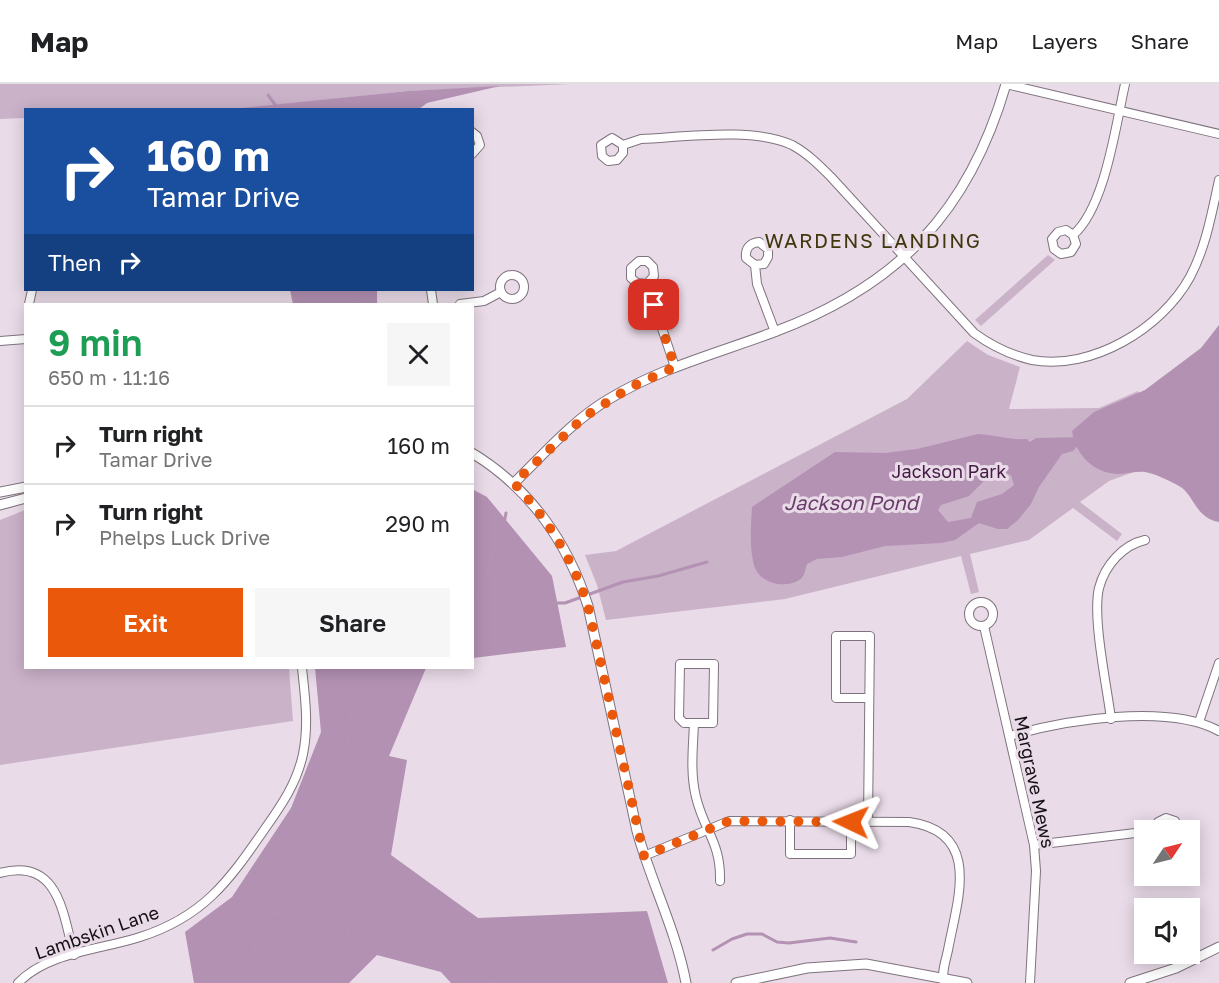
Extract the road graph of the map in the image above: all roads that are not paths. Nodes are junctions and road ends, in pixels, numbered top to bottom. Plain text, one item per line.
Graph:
1 (1006, 84) edge
2 (1125, 84) edge
3 (1119, 112) junction
4 (474, 134) edge
5 (1219, 134) edge
6 (623, 145) dead end
7 (474, 152) edge
8 (1219, 180) edge
9 (1073, 235) dead end
10 (904, 257) junction
11 (755, 266) dead end
12 (647, 284) dead end
13 (501, 292) dead end
14 (468, 303) edge
15 (775, 332) junction
16 (24, 339) edge
17 (0, 341) edge
18 (675, 367) junction
19 (474, 454) edge
20 (514, 483) junction
21 (24, 487) edge
22 (0, 492) edge
23 (24, 499) edge
24 (0, 505) edge
25 (1146, 540) dead end
26 (984, 626) dead end
27 (1219, 663) edge
28 (302, 669) edge
29 (869, 698) junction
30 (1112, 719) junction
31 (1199, 722) junction
32 (694, 723) junction
33 (1219, 731) edge
34 (1010, 736) junction
35 (790, 820) junction
36 (868, 821) junction
37 (851, 822) junction
38 (708, 828) junction
39 (1134, 833) edge
40 (1034, 846) junction
41 (644, 856) junction
42 (0, 873) edge
43 (720, 881) dead end
44 (1219, 947) edge
45 (74, 955) junction
46 (942, 981) edge
47 (18, 983) edge
48 (686, 983) edge
49 (736, 983) edge
50 (967, 983) edge
51 (1030, 983) edge
52 (1130, 983) edge

1 - 3 street
1 - 10 street
2 - 3 street
3 - 5 street
3 - 9 street
4 - 7 street
6 - 10 street
8 - 10 street
10 - 15 street
11 - 15 street
12 - 18 street
13 - 14 street
15 - 18 street
16 - 17 street
18 - 20 street
19 - 20 street
20 - 41 street
21 - 22 street
23 - 24 street
25 - 30 street
26 - 34 street, Margrave Mews
27 - 31 street
28 - 45 street, Lambskin Lane
29 - 29 street
29 - 36 street
30 - 31 street
30 - 34 street
31 - 33 street
32 - 32 street
32 - 38 street
34 - 40 street, Margrave Mews
35 - 37 street
35 - 37 street
35 - 38 street
36 - 37 street
36 - 46 street
38 - 41 street
38 - 43 street
39 - 40 street
40 - 51 street, Margrave Mews
41 - 48 street
42 - 45 street
44 - 52 street
45 - 47 street, Lambskin Lane
46 - 49 street
46 - 50 street

